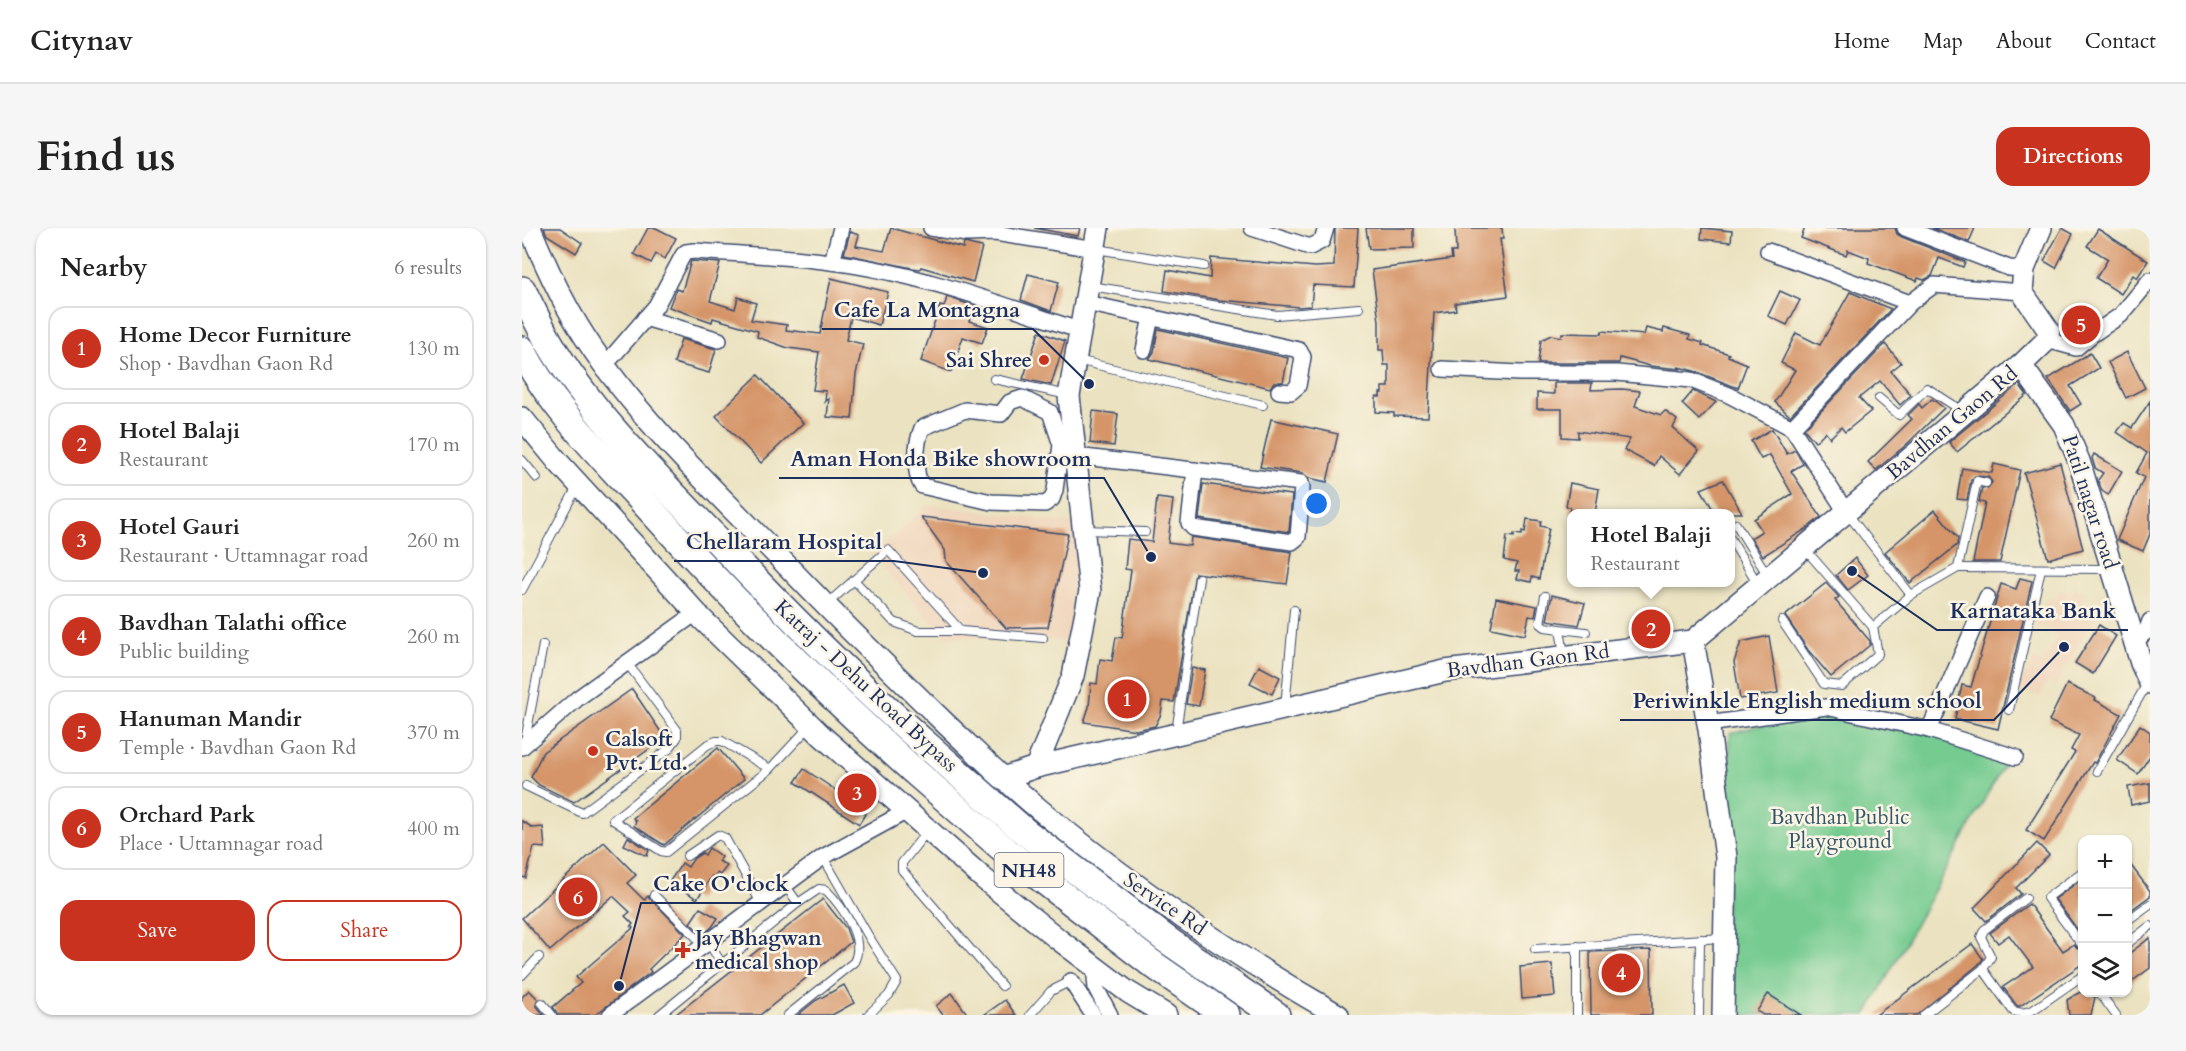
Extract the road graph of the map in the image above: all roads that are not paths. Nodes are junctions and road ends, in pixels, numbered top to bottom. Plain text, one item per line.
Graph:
1 (530, 228) edge
2 (841, 228) edge
3 (931, 228) edge
4 (1098, 228) edge
5 (1252, 228) edge
6 (1326, 228) edge
7 (1905, 228) edge
8 (2041, 228) edge
9 (1095, 249) junction
10 (1768, 251) dead end
11 (832, 262) junction
12 (1203, 266) dead end
13 (2024, 269) junction
14 (2150, 280) edge
15 (522, 290) edge
16 (2022, 292) junction
17 (1087, 294) junction
18 (1910, 303) junction
19 (1359, 308) dead end
20 (1150, 317) junction
21 (645, 318) junction
22 (1081, 331) junction
23 (719, 340) dead end
24 (2047, 340) junction
25 (522, 350) edge
26 (1144, 350) dead end
27 (1076, 360) junction
28 (603, 363) junction
29 (2021, 365) junction
30 (1439, 369) dead end
31 (994, 378) dead end
32 (1279, 391) dead end
33 (1070, 396) junction
34 (1879, 398) dead end
35 (1263, 405) dead end
36 (1965, 412) junction
37 (522, 418) edge
38 (1792, 428) junction
39 (1065, 430) junction
40 (1076, 456) junction
41 (522, 460) edge
42 (1195, 470) junction
43 (537, 478) dead end
44 (1986, 483) dead end
45 (578, 484) junction
46 (1846, 512) junction
47 (1736, 524) dead end
48 (1084, 530) junction
49 (1144, 532) dead end
50 (1735, 543) edge
51 (1804, 548) junction
52 (1958, 568) junction
53 (2041, 568) junction
54 (2112, 569) junction
55 (1199, 578) dead end
56 (854, 580) junction
57 (1764, 581) junction
58 (522, 590) edge
59 (1911, 595) junction
60 (1545, 596) dead end
61 (1987, 597) dead end
62 (825, 606) junction
63 (1294, 610) dead end
64 (696, 613) junction
65 (1782, 621) dead end
66 (2150, 621) edge
67 (1873, 627) junction
68 (1560, 629) junction
69 (961, 631) junction
70 (1586, 632) dead end
71 (1043, 638) dead end
72 (1693, 641) junction
73 (543, 645) dead end
74 (2141, 647) edge
75 (1564, 656) junction
76 (627, 663) junction
77 (2149, 682) edge
78 (1285, 708) junction
79 (2009, 710) dead end
80 (1708, 724) junction
81 (811, 725) junction
82 (1929, 730) junction
83 (1176, 734) junction
84 (523, 746) edge
85 (2015, 757) dead end
86 (1036, 766) junction
87 (770, 769) junction
88 (2097, 771) dead end
89 (1003, 778) junction
90 (526, 786) dead end
91 (907, 811) junction
92 (929, 829) junction
93 (687, 856) dead end
94 (823, 856) junction
95 (2078, 875) edge
96 (785, 885) junction
97 (654, 895) dead end
98 (2026, 898) dead end
99 (760, 903) junction
100 (798, 903) junction
101 (2150, 904) edge
102 (2132, 917) edge
103 (2150, 927) edge
104 (1725, 938) junction
105 (1700, 939) junction
106 (2132, 940) edge
107 (2081, 943) edge
108 (706, 944) junction
109 (1577, 946) junction
110 (1535, 948) dead end
111 (1075, 952) junction
112 (539, 957) dead end
113 (722, 964) junction
114 (1983, 969) junction
115 (522, 975) edge
116 (1095, 978) junction
117 (2078, 979) edge
118 (1071, 981) junction
119 (1002, 986) dead end
120 (2102, 997) edge
121 (542, 1003) dead end
122 (1188, 1004) edge
123 (552, 1015) edge
124 (610, 1015) edge
125 (659, 1015) edge
126 (788, 1015) edge
127 (868, 1015) edge
128 (1030, 1015) edge
129 (1092, 1015) edge
130 (1110, 1015) edge
131 (1166, 1015) edge
132 (1226, 1015) edge
133 (1276, 1015) edge
134 (1338, 1015) edge
135 (1577, 1015) edge
136 (1699, 1015) edge
137 (1723, 1015) edge
138 (1924, 1015) edge
139 (2116, 1015) edge

1 - 28 street, Service Rd
2 - 11 street
3 - 9 street
4 - 9 street
5 - 6 street
7 - 13 street
8 - 13 street
9 - 12 lane
9 - 17 street
10 - 18 street
11 - 21 street
11 - 22 street
13 - 16 street
14 - 24 street
15 - 133 highway, Katraj - Dehu Road Bypass / NH48, bridge
16 - 18 street
16 - 24 street
17 - 19 lane
17 - 20 street
17 - 22 street
18 - 38 street
20 - 26 street
20 - 32 street
21 - 23 street
21 - 28 street
22 - 27 street
24 - 29 street, Bavdhan Gaon Rd
25 - 122 highway, Katraj - Dehu Road Bypass / NH48, bridge
27 - 33 street
27 - 35 lane
28 - 62 street, Service Rd
29 - 36 street, Bavdhan Gaon Rd
29 - 54 street, Patil nagar road
30 - 38 street
31 - 33 lane
33 - 39 street
34 - 36 lane
36 - 46 street, Bavdhan Gaon Rd
37 - 45 street
38 - 46 street
39 - 39 street
39 - 40 street
40 - 42 street
40 - 48 street
41 - 43 lane
42 - 42 street
44 - 52 lane
45 - 58 lane
45 - 64 street
46 - 51 street, Bavdhan Gaon Rd
46 - 59 lane
47 - 57 lane
48 - 49 lane
48 - 86 street
50 - 57 lane
51 - 57 street, Bavdhan Gaon Rd
51 - 67 lane
52 - 53 lane
52 - 59 lane
53 - 54 lane
53 - 79 lane
54 - 74 street, Patil nagar road
55 - 83 lane
56 - 62 lane
56 - 69 lane
56 - 69 lane
57 - 72 street, Bavdhan Gaon Rd
59 - 67 lane
60 - 68 lane
61 - 82 street
62 - 89 street, Service Rd
63 - 78 lane
64 - 76 street
64 - 81 street
65 - 67 lane
66 - 74 street
68 - 70 lane
68 - 75 lane
69 - 71 lane
72 - 75 street, Bavdhan Gaon Rd
72 - 80 street
73 - 84 lane
74 - 77 street, Patil nagar road
75 - 78 street, Bavdhan Gaon Rd
76 - 84 street
76 - 90 lane
77 - 88 lane
78 - 83 street, Bavdhan Gaon Rd
80 - 82 street
80 - 104 street
81 - 87 lane
81 - 91 street
82 - 85 street
83 - 86 street, Bavdhan Gaon Rd
86 - 89 street, Bavdhan Gaon Rd
87 - 87 lane
89 - 91 street, Bavdhan Gaon Rd
89 - 134 street, Service Rd
91 - 92 street
91 - 94 street
92 - 111 street
92 - 119 lane
93 - 99 lane
94 - 96 street
94 - 127 lane
95 - 107 lane
96 - 99 street
96 - 100 lane
97 - 108 lane
98 - 114 lane
99 - 108 street
100 - 113 lane
100 - 126 lane
101 - 102 lane
103 - 106 lane
104 - 105 lane
104 - 137 street
105 - 109 lane
105 - 136 lane
108 - 113 lane
108 - 124 street
109 - 110 lane
109 - 135 lane
111 - 116 street
111 - 118 street
112 - 115 lane
113 - 125 lane
114 - 117 lane
114 - 138 lane
116 - 118 street
116 - 130 street
116 - 131 street
118 - 128 lane
118 - 129 street
120 - 139 lane
121 - 123 lane
122 - 132 highway, Katraj - Dehu Road Bypass / NH48

